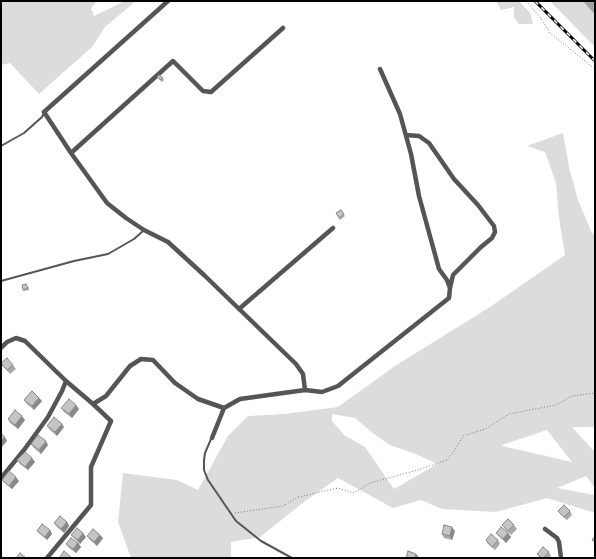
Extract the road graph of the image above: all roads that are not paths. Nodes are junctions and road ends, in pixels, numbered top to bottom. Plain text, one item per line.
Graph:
1 (168, 1) edge
2 (283, 28) dead end
3 (380, 69) dead end
4 (44, 112) junction
5 (406, 135) junction
6 (1, 146) edge
7 (71, 153) junction
8 (333, 228) dead end
9 (144, 230) junction
10 (1, 281) edge
11 (450, 288) junction
12 (239, 309) junction
13 (1, 348) edge
14 (66, 381) junction
15 (305, 390) junction
16 (93, 404) junction
17 (224, 408) junction
18 (212, 438) joint
19 (1, 478) edge
20 (545, 529) dead end
21 (46, 558) edge
22 (292, 558) edge
23 (561, 558) edge

1 - 4 street
2 - 7 street
3 - 5 street
4 - 6 lane
4 - 7 street
5 - 11 street
5 - 11 street
7 - 9 street
8 - 12 street
9 - 10 lane
9 - 12 street
11 - 15 street
12 - 15 street
13 - 14 street
14 - 16 street
14 - 19 street
15 - 17 street
16 - 17 street
16 - 21 street
17 - 18 street
18 - 22 lane
20 - 23 street

